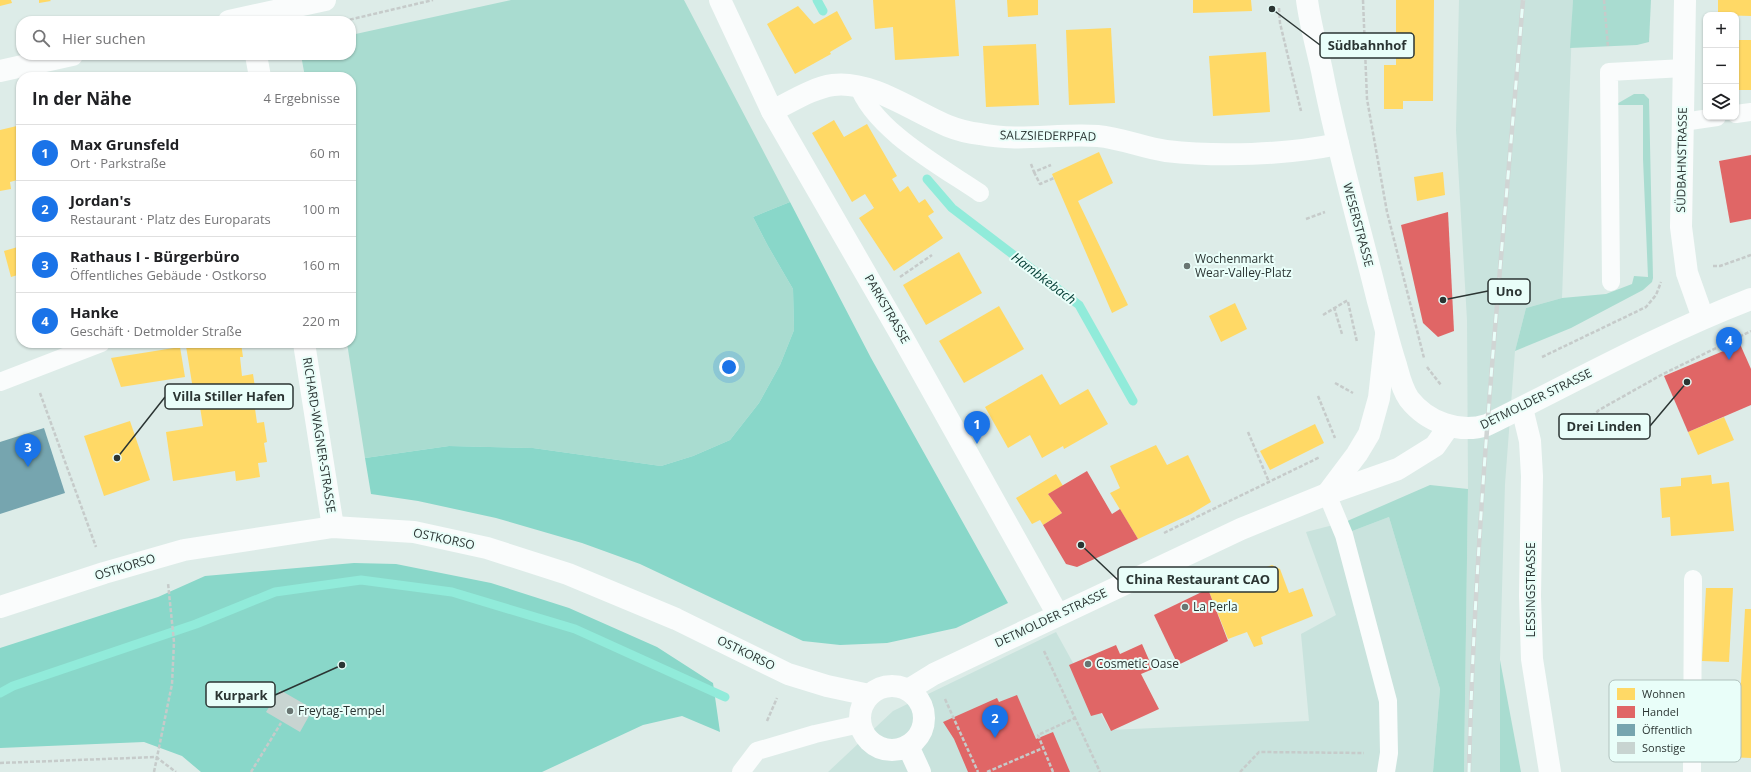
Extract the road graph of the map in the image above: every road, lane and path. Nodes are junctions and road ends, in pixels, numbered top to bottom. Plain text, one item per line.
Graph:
1 (324, 0) edge
2 (433, 0) edge
3 (720, 0) edge
4 (1278, 0) edge
5 (1308, 0) edge
6 (1363, 0) edge
7 (1604, 0) edge
8 (1685, 0) edge
9 (258, 16) edge
10 (356, 18) edge
11 (50, 60) edge
12 (257, 60) edge
13 (1684, 68) junction
14 (0, 71) edge
15 (259, 72) edge
16 (1609, 72) junction
17 (858, 85) junction
18 (772, 111) junction
19 (1751, 112) edge
20 (1739, 114) edge
21 (1703, 119) edge
22 (1683, 122) junction
23 (1338, 144) junction
24 (1311, 150) junction
25 (1034, 172) dead end
26 (1054, 178) dead end
27 (980, 193) dead end
28 (1306, 219) dead end
29 (1327, 219) dead end
30 (932, 255) dead end
31 (1751, 255) edge
32 (1687, 273) junction
33 (897, 279) dead end
34 (1611, 282) dead end
35 (1751, 299) edge
36 (1334, 307) junction
37 (1323, 314) dead end
38 (1703, 318) junction
39 (1751, 331) edge
40 (1342, 334) dead end
41 (1386, 335) junction
42 (1357, 343) dead end
43 (88, 348) edge
44 (305, 348) edge
45 (1542, 357) dead end
46 (31, 370) junction
47 (0, 382) edge
48 (1335, 383) dead end
49 (1441, 385) dead end
50 (1355, 394) dead end
51 (1318, 396) dead end
52 (1522, 408) junction
53 (1449, 426) junction
54 (1579, 429) dead end
55 (1248, 432) dead end
56 (1336, 440) dead end
57 (1325, 455) dead end
58 (1269, 482) junction
59 (1327, 494) junction
60 (333, 528) junction
61 (1159, 536) dead end
62 (104, 573) junction
63 (1693, 579) dead end
64 (167, 580) dead end
65 (0, 607) edge
66 (1058, 615) junction
67 (1045, 653) dead end
68 (1692, 680) edge
69 (908, 690) junction
70 (869, 696) junction
71 (946, 700) dead end
72 (1075, 718) junction
73 (281, 723) dead end
74 (860, 724) junction
75 (908, 746) junction
76 (1043, 748) junction
77 (1389, 753) junction
78 (156, 757) junction
79 (1692, 762) edge
80 (0, 763) edge
81 (154, 772) edge
82 (176, 772) edge
83 (252, 772) edge
84 (741, 772) edge
85 (920, 772) edge
86 (978, 772) edge
87 (987, 772) edge
88 (1053, 772) edge
89 (1100, 772) edge
90 (1240, 772) edge
91 (1386, 772) edge
92 (1550, 772) edge
93 (1692, 772) edge

1 - 9 street
2 - 10 path
3 - 18 street, PARKSTRASSE
4 - 24 path
5 - 23 street, WESERSTRASSE
6 - 49 path
7 - 16 path
8 - 13 street, SÜDBAHNSTRASSE
11 - 14 street
12 - 15 street
13 - 16 lane
13 - 22 street, SÜDBAHNSTRASSE
16 - 34 lane
17 - 18 street, SALZSIEDERPFAD
17 - 24 street, SALZSIEDERPFAD
17 - 27 lane
18 - 66 street, PARKSTRASSE
19 - 20 lane
21 - 22 lane
22 - 32 street, SÜDBAHNSTRASSE
23 - 24 street, SALZSIEDERPFAD
23 - 41 street, WESERSTRASSE
25 - 26 path
28 - 29 path
30 - 33 path
31 - 32 path
32 - 38 street, SÜDBAHNSTRASSE
32 - 45 path
35 - 38 street, DETMOLDER STRASSE
36 - 37 path
36 - 40 path
36 - 42 path
38 - 52 street, DETMOLDER STRASSE
39 - 54 path
41 - 53 street, WESERSTRASSE
41 - 59 street
43 - 46 lane
44 - 60 street, RICHARD-WAGNER-STRASSE
46 - 47 lane
46 - 62 path
48 - 50 path
51 - 56 path
52 - 53 street, DETMOLDER STRASSE
52 - 92 street, LESSINGSTRASSE
53 - 59 street, DETMOLDER STRASSE
55 - 58 path
57 - 58 path
58 - 61 path
59 - 66 street, DETMOLDER STRASSE
59 - 77 lane
60 - 62 street, OSTKORSO
60 - 70 street, OSTKORSO
62 - 65 street, OSTKORSO
63 - 68 lane
64 - 78 path
66 - 69 street, DETMOLDER STRASSE
67 - 72 path
69 - 70 street
69 - 75 street
70 - 74 street
71 - 86 path
72 - 76 path
72 - 89 path
73 - 83 path
74 - 75 street
74 - 84 lane
75 - 85 street
76 - 87 path
76 - 88 path
77 - 90 path
77 - 91 lane
78 - 80 path
78 - 81 path
78 - 82 path
79 - 93 lane

